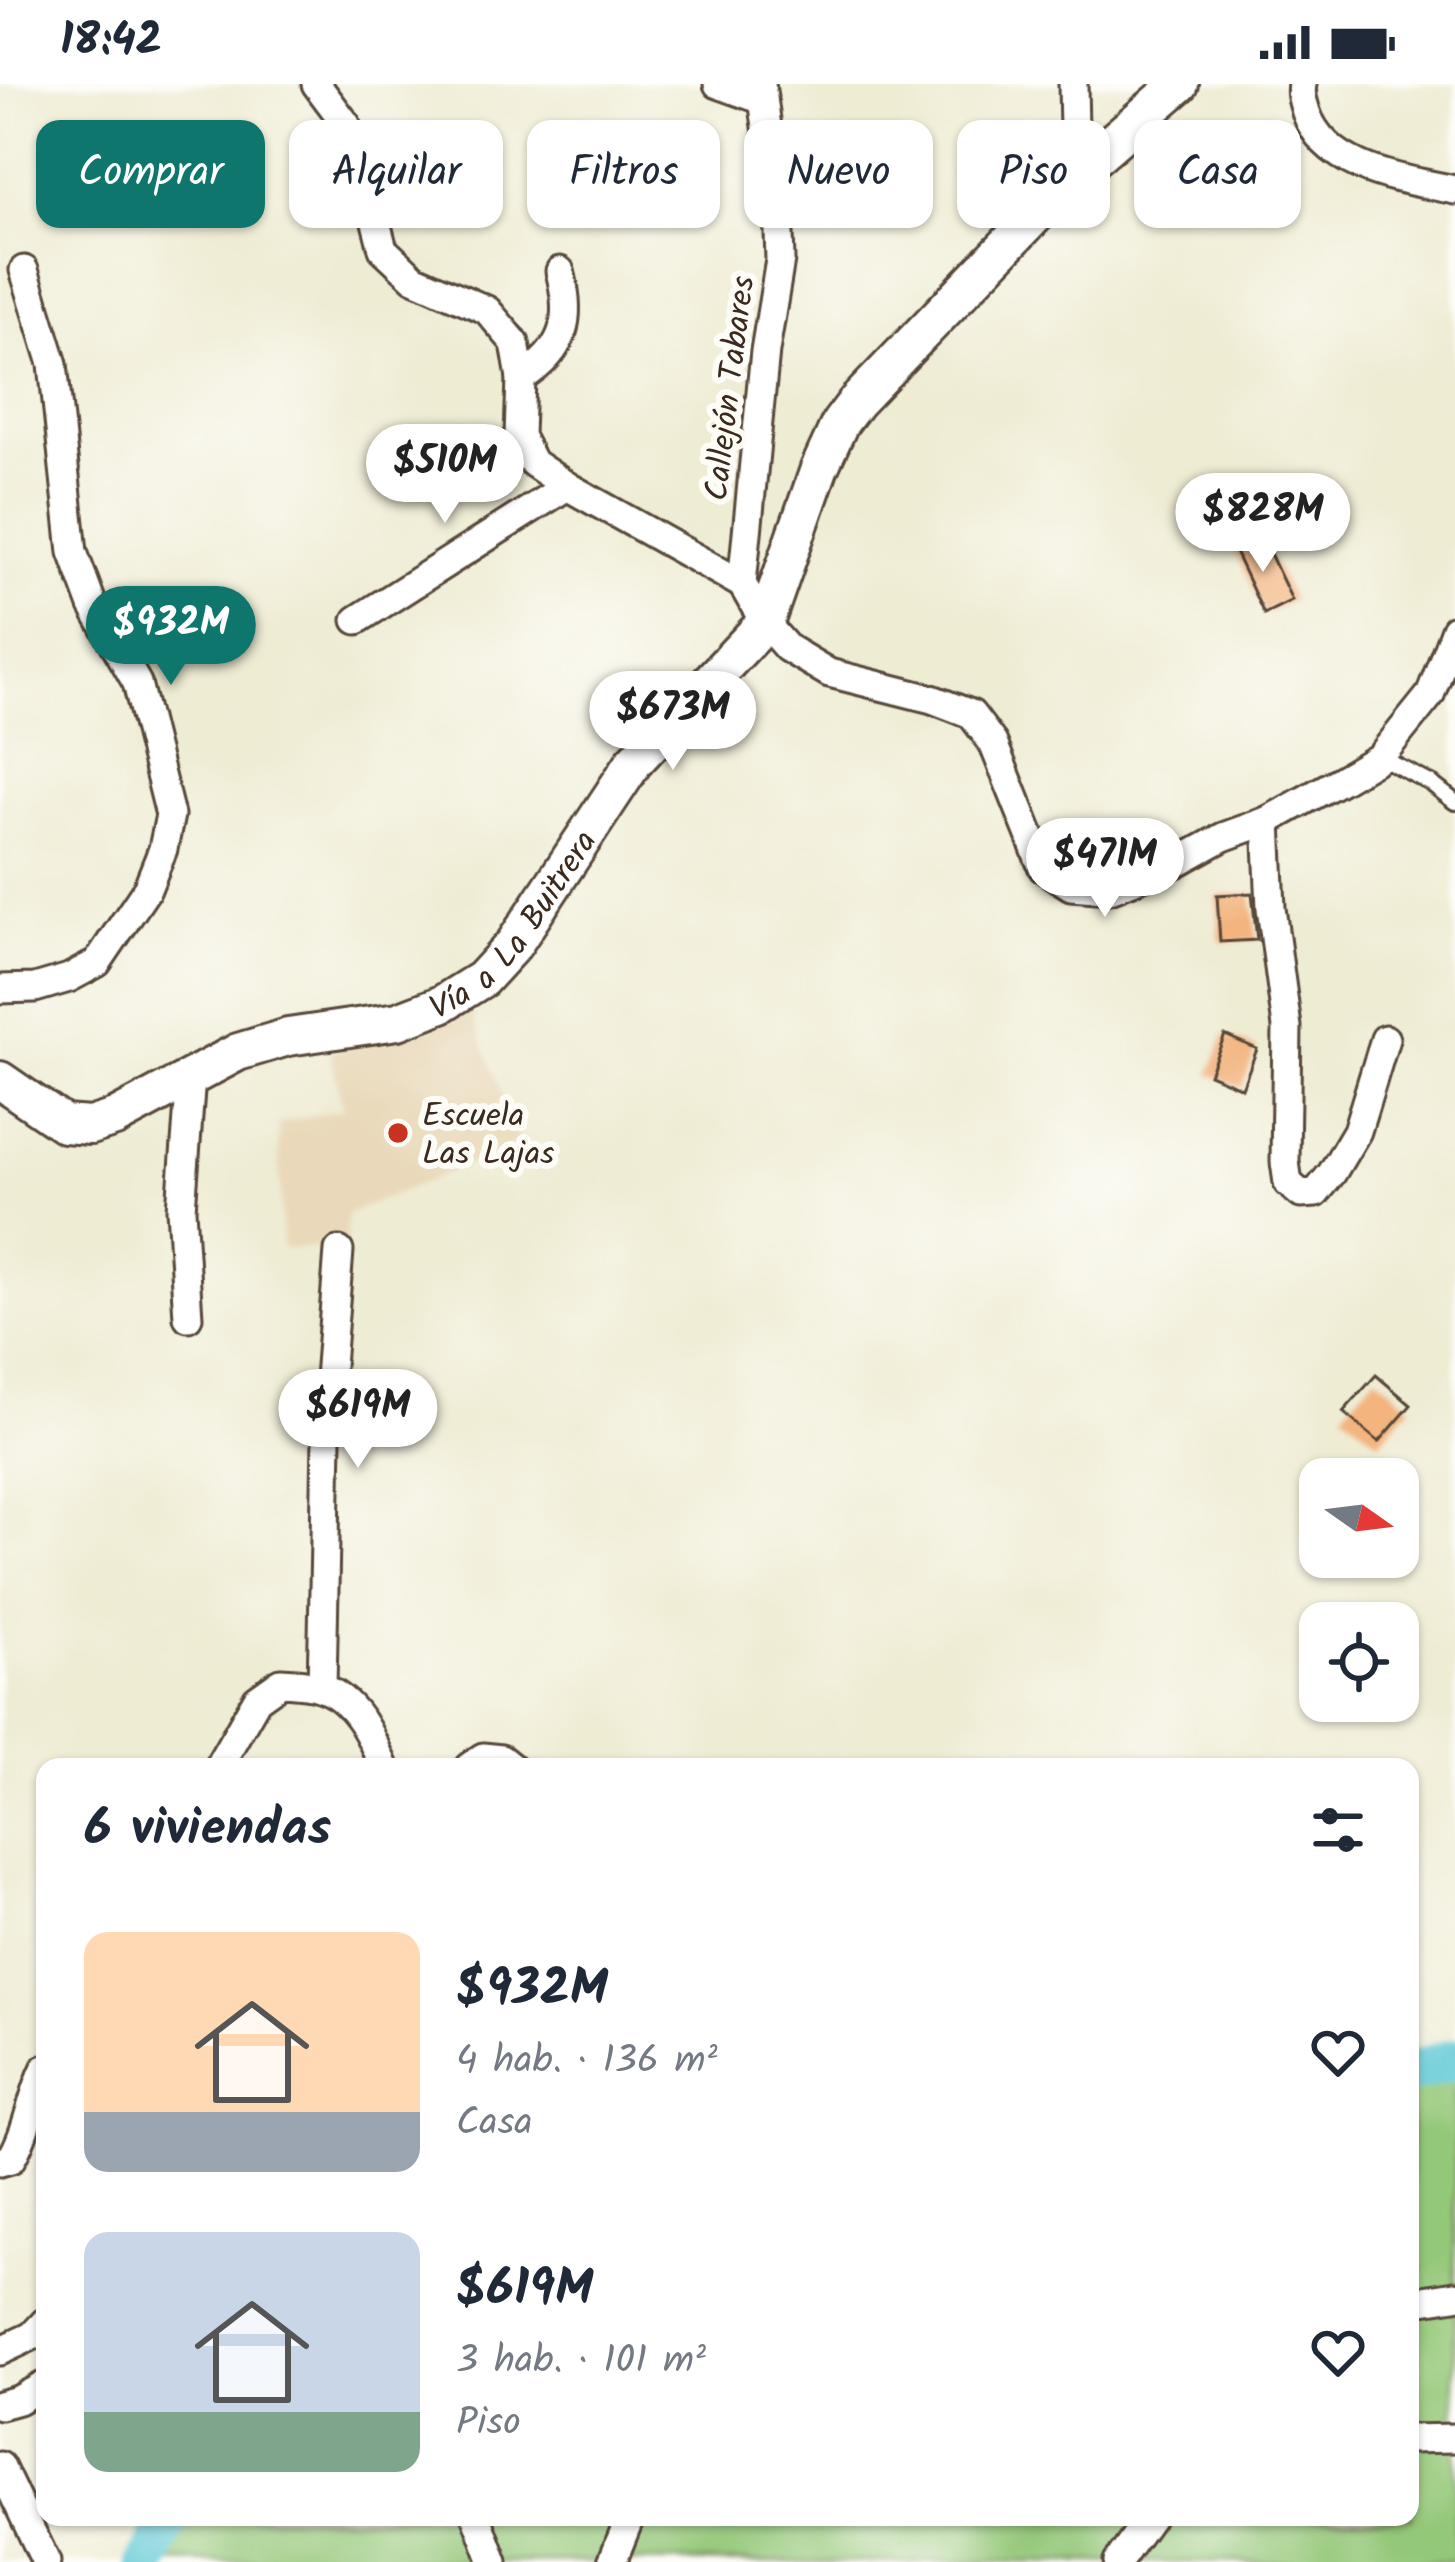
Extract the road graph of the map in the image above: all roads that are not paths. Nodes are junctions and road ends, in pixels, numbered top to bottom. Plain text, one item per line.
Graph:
1 (316, 84) edge
2 (718, 84) edge
3 (1072, 84) edge
4 (1180, 84) edge
5 (1302, 84) edge
6 (762, 92) edge
7 (343, 120) edge
8 (1073, 120) edge
9 (1110, 144) edge
10 (1455, 190) edge
11 (378, 228) edge
12 (1023, 228) edge
13 (23, 270) dead end
14 (560, 272) dead end
15 (521, 378) junction
16 (567, 486) junction
17 (742, 584) junction
18 (357, 620) dead end
19 (765, 623) junction
20 (1455, 629) edge
21 (1380, 757) junction
22 (1455, 802) edge
23 (1267, 821) junction
24 (0, 989) edge
25 (1385, 1039) dead end
26 (191, 1077) junction
27 (0, 1080) edge
28 (339, 1251) dead end
29 (188, 1317) dead end
30 (322, 1688) junction
31 (223, 1758) edge
32 (380, 1758) edge
33 (36, 2089) edge
34 (6, 2160) edge
35 (1455, 2296) edge
36 (1419, 2301) edge
37 (36, 2332) edge
38 (0, 2351) edge
39 (36, 2390) edge
40 (0, 2405) edge
41 (1455, 2438) edge
42 (1419, 2439) edge
43 (0, 2466) edge
44 (480, 2526) edge
45 (626, 2526) edge
46 (1144, 2526) edge
47 (46, 2562) edge
48 (494, 2562) edge
49 (612, 2562) edge
50 (1118, 2562) edge

1 - 7 street
2 - 6 street
3 - 8 street
4 - 9 street, Vía a La Buitrera
5 - 10 street
6 - 17 street, Callejón Tabares
11 - 15 street
12 - 19 street, Vía a La Buitrera
13 - 24 street
14 - 15 street
15 - 16 street
16 - 17 street
16 - 18 street
17 - 19 street
19 - 23 street
19 - 26 street, Vía a La Buitrera
20 - 21 street
21 - 22 lane
21 - 23 street
23 - 25 street
26 - 27 street, Vía a La Buitrera
26 - 29 street
28 - 30 street
30 - 31 street
30 - 32 street
33 - 34 street
35 - 36 street
37 - 38 street
39 - 40 street
41 - 42 street
43 - 47 street
44 - 48 street
45 - 49 street
46 - 50 street

